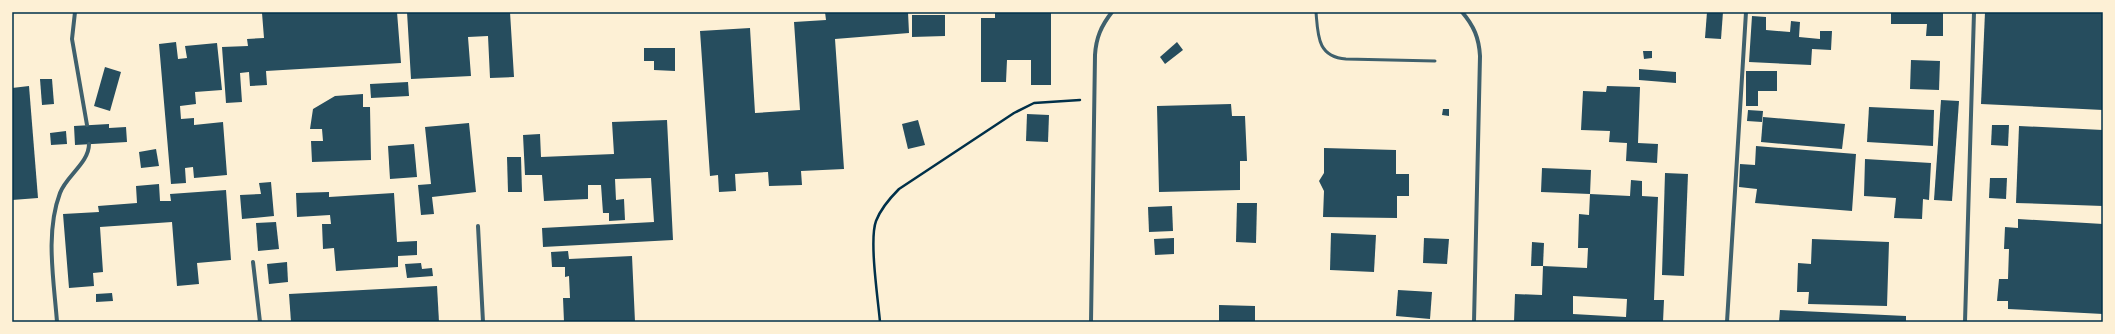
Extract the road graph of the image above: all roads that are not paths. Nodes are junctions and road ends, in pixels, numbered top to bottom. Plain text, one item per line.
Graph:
1 (75, 12) edge
2 (1112, 12) edge
3 (1316, 12) edge
4 (1462, 12) edge
5 (1746, 12) edge
6 (1974, 12) edge
7 (1436, 61) dead end
8 (87, 125) dead end
9 (89, 144) dead end
10 (478, 226) dead end
11 (253, 262) dead end
12 (57, 322) edge
13 (260, 322) edge
14 (483, 322) edge
15 (1091, 322) edge
16 (1474, 322) edge
17 (1727, 322) edge
18 (1965, 322) edge

1 - 8 street
2 - 15 street
3 - 7 lane
4 - 16 street
5 - 17 street
6 - 18 street
9 - 12 street
10 - 14 street
11 - 13 street

